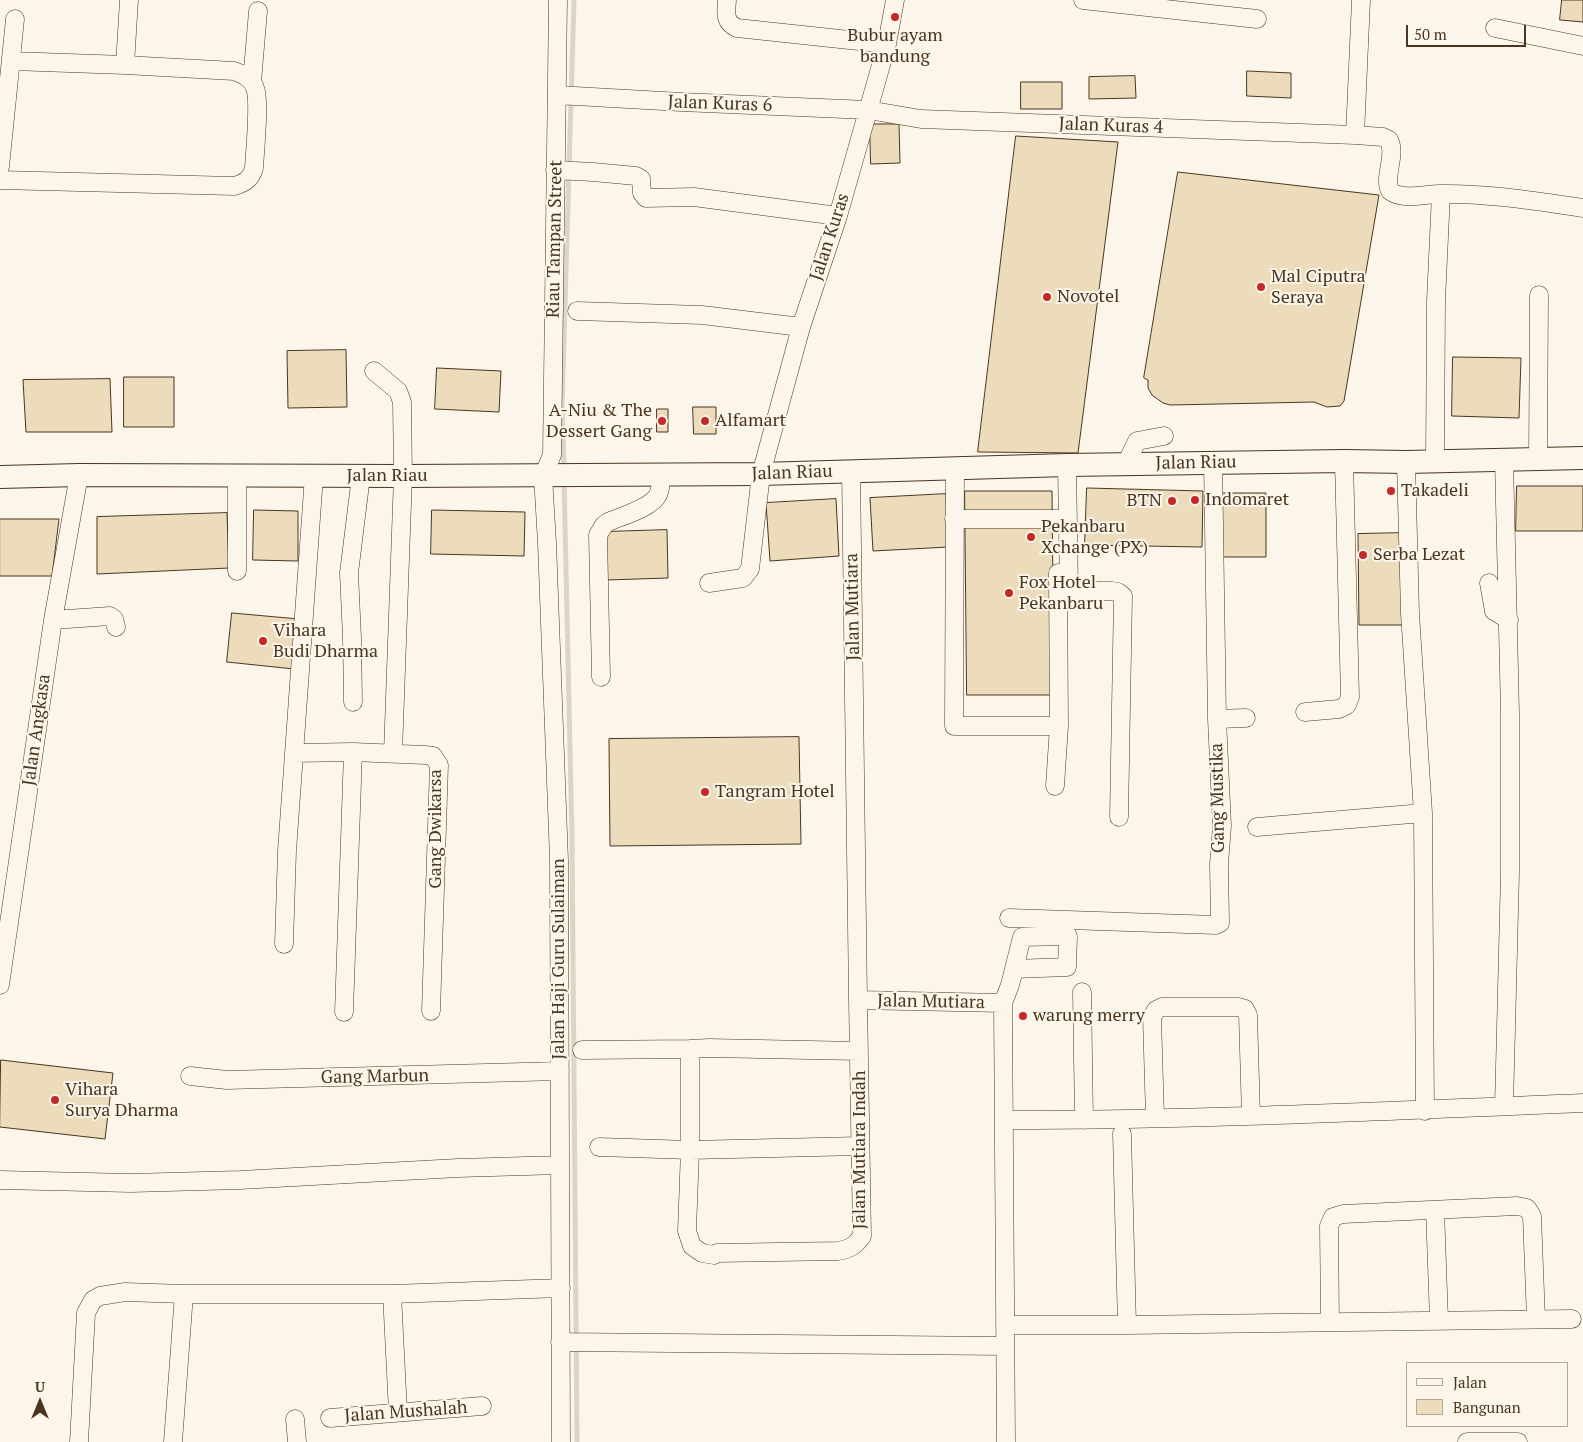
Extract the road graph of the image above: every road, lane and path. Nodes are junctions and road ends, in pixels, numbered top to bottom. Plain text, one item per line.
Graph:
1 (129, 0) edge
2 (558, 0) edge
3 (727, 0) edge
4 (895, 0) edge
5 (1084, 0) edge
6 (1362, 0) edge
7 (258, 11) dead end
8 (15, 19) dead end
9 (1257, 19) dead end
10 (1495, 28) dead end
11 (887, 44) junction
12 (1583, 46) edge
13 (12, 61) junction
14 (125, 65) junction
15 (252, 82) junction
16 (565, 95) junction
17 (868, 110) junction
18 (1355, 135) junction
19 (0, 167) edge
20 (564, 171) junction
21 (0, 180) edge
22 (1441, 194) junction
23 (1583, 208) edge
24 (838, 216) junction
25 (1539, 295) dead end
26 (577, 311) dead end
27 (801, 327) junction
28 (374, 371) dead end
29 (1164, 436) dead end
30 (1583, 458) edge
31 (1538, 459) junction
32 (1504, 460) junction
33 (1344, 461) junction
34 (1213, 462) junction
35 (1406, 462) junction
36 (1435, 462) junction
37 (1126, 464) junction
38 (1062, 465) junction
39 (955, 467) junction
40 (851, 471) junction
41 (237, 474) junction
42 (662, 474) junction
43 (761, 474) junction
44 (79, 475) junction
45 (314, 476) junction
46 (361, 476) junction
47 (403, 476) junction
48 (554, 476) junction
49 (0, 477) edge
50 (954, 519) junction
51 (1058, 519) junction
52 (237, 571) dead end
53 (709, 583) dead end
54 (1489, 583) dead end
55 (53, 620) junction
56 (1509, 620) junction
57 (116, 627) dead end
58 (601, 676) dead end
59 (353, 702) dead end
60 (1305, 712) dead end
61 (1246, 718) dead end
62 (1217, 719) junction
63 (1059, 726) junction
64 (353, 752) junction
65 (294, 753) junction
66 (393, 753) junction
67 (1055, 786) dead end
68 (1423, 813) junction
69 (1119, 817) dead end
70 (1257, 827) dead end
71 (1009, 918) dead end
72 (284, 944) dead end
73 (1014, 969) dead end
74 (0, 985) edge
75 (1082, 992) dead end
76 (858, 1000) junction
77 (1003, 1003) junction
78 (431, 1011) dead end
79 (344, 1012) dead end
80 (690, 1049) junction
81 (582, 1050) dead end
82 (859, 1051) junction
83 (560, 1071) junction
84 (190, 1076) dead end
85 (1583, 1103) edge
86 (1504, 1106) junction
87 (1425, 1111) junction
88 (1251, 1116) junction
89 (1155, 1118) junction
90 (1005, 1120) junction
91 (1084, 1120) junction
92 (1122, 1134) dead end
93 (860, 1146) junction
94 (598, 1147) dead end
95 (690, 1150) junction
96 (560, 1165) junction
97 (0, 1180) edge
98 (1435, 1210) junction
99 (561, 1288) junction
100 (184, 1294) junction
101 (392, 1294) junction
102 (1536, 1318) junction
103 (1572, 1318) dead end
104 (1439, 1320) junction
105 (1330, 1322) junction
106 (1005, 1325) junction
107 (1127, 1325) junction
108 (560, 1342) junction
109 (1004, 1346) junction
110 (482, 1406) dead end
111 (398, 1412) junction
112 (330, 1418) dead end
113 (295, 1419) dead end
114 (78, 1442) edge
115 (173, 1442) edge
116 (297, 1442) edge
117 (561, 1442) edge
118 (1006, 1442) edge
119 (1467, 1442) edge
120 (1518, 1442) edge

1 - 14 street
2 - 16 street, Riau Tampan Street
3 - 11 street
4 - 11 street, Jalan Kuras
5 - 9 street
6 - 18 street
7 - 15 street
8 - 13 street
10 - 12 street
11 - 17 street, Jalan Kuras
13 - 14 street
13 - 19 street
14 - 15 street
15 - 21 street
16 - 17 street, Jalan Kuras 6
16 - 20 street, Riau Tampan Street
17 - 18 street, Jalan Kuras 4
17 - 24 street, Jalan Kuras
18 - 22 street, Jalan Kuras 4
20 - 24 street
20 - 48 street, Riau Tampan Street
22 - 23 street
22 - 36 street
24 - 27 street, Jalan Kuras
25 - 31 street
26 - 27 street
27 - 43 street, Jalan Kuras
28 - 47 street
29 - 37 street
30 - 31 main road, Jalan Riau
31 - 32 main road, Jalan Riau
32 - 36 main road, Jalan Riau
32 - 56 street
33 - 34 main road, Jalan Riau
33 - 35 main road, Jalan Riau
33 - 60 street
34 - 37 main road, Jalan Riau
34 - 62 street, Gang Mustika
35 - 36 main road, Jalan Riau
35 - 68 street
37 - 38 main road, Jalan Riau
38 - 39 main road, Jalan Riau
38 - 51 street
38 - 69 street
39 - 40 main road, Jalan Riau
39 - 50 street
40 - 43 main road, Jalan Riau
40 - 76 street, Jalan Mutiara
41 - 44 main road, Jalan Riau
41 - 45 main road, Jalan Riau
41 - 52 street
42 - 43 main road, Jalan Riau
42 - 48 main road, Jalan Riau
42 - 58 street
43 - 53 street, Jalan Kuras
44 - 49 main road, Jalan Riau
44 - 55 street, Jalan Angkasa
45 - 46 main road, Jalan Riau
45 - 65 street
46 - 47 main road, Jalan Riau
46 - 59 street
47 - 48 main road, Jalan Riau
47 - 66 street
48 - 83 street, Jalan Haji Guru Sulaiman
50 - 51 street
50 - 63 street
51 - 63 street
54 - 56 street
55 - 57 street
55 - 74 street, Jalan Angkasa
56 - 86 street
61 - 62 street
62 - 71 street, Gang Mustika
63 - 67 street
64 - 65 street, Gang Dwikarsa
64 - 66 street, Gang Dwikarsa
64 - 79 street
65 - 72 street
66 - 78 street, Gang Dwikarsa
68 - 70 street
68 - 87 street
73 - 77 street
75 - 91 street
76 - 77 street, Jalan Mutiara
76 - 82 street, Jalan Mutiara Indah
77 - 90 street, Jalan Mutiara
80 - 81 street
80 - 82 street
80 - 95 street
82 - 93 street, Jalan Mutiara Indah
83 - 84 street, Gang Marbun
83 - 96 street, Jalan Haji Guru Sulaiman
85 - 86 street
86 - 87 street
87 - 88 street
88 - 89 street
88 - 89 street
89 - 91 street
90 - 91 street
90 - 106 street, Jalan Mutiara
92 - 107 street
93 - 95 street
93 - 95 street, Jalan Mutiara Indah
94 - 95 street
96 - 97 street
96 - 99 street, Jalan Haji Guru Sulaiman
98 - 102 street
98 - 104 street
98 - 105 street
99 - 101 street
99 - 108 street, Jalan Haji Guru Sulaiman
100 - 101 street
100 - 114 street
100 - 115 street
101 - 111 street
102 - 103 street
102 - 104 street
104 - 105 street
105 - 107 street
106 - 107 street
106 - 109 street, Jalan Mutiara
108 - 109 street
108 - 117 street, Jalan Haji Guru Sulaiman
109 - 118 street, Jalan Mutiara
110 - 111 street, Jalan Mushalah
111 - 112 street, Jalan Mushalah
113 - 116 street
119 - 120 street

